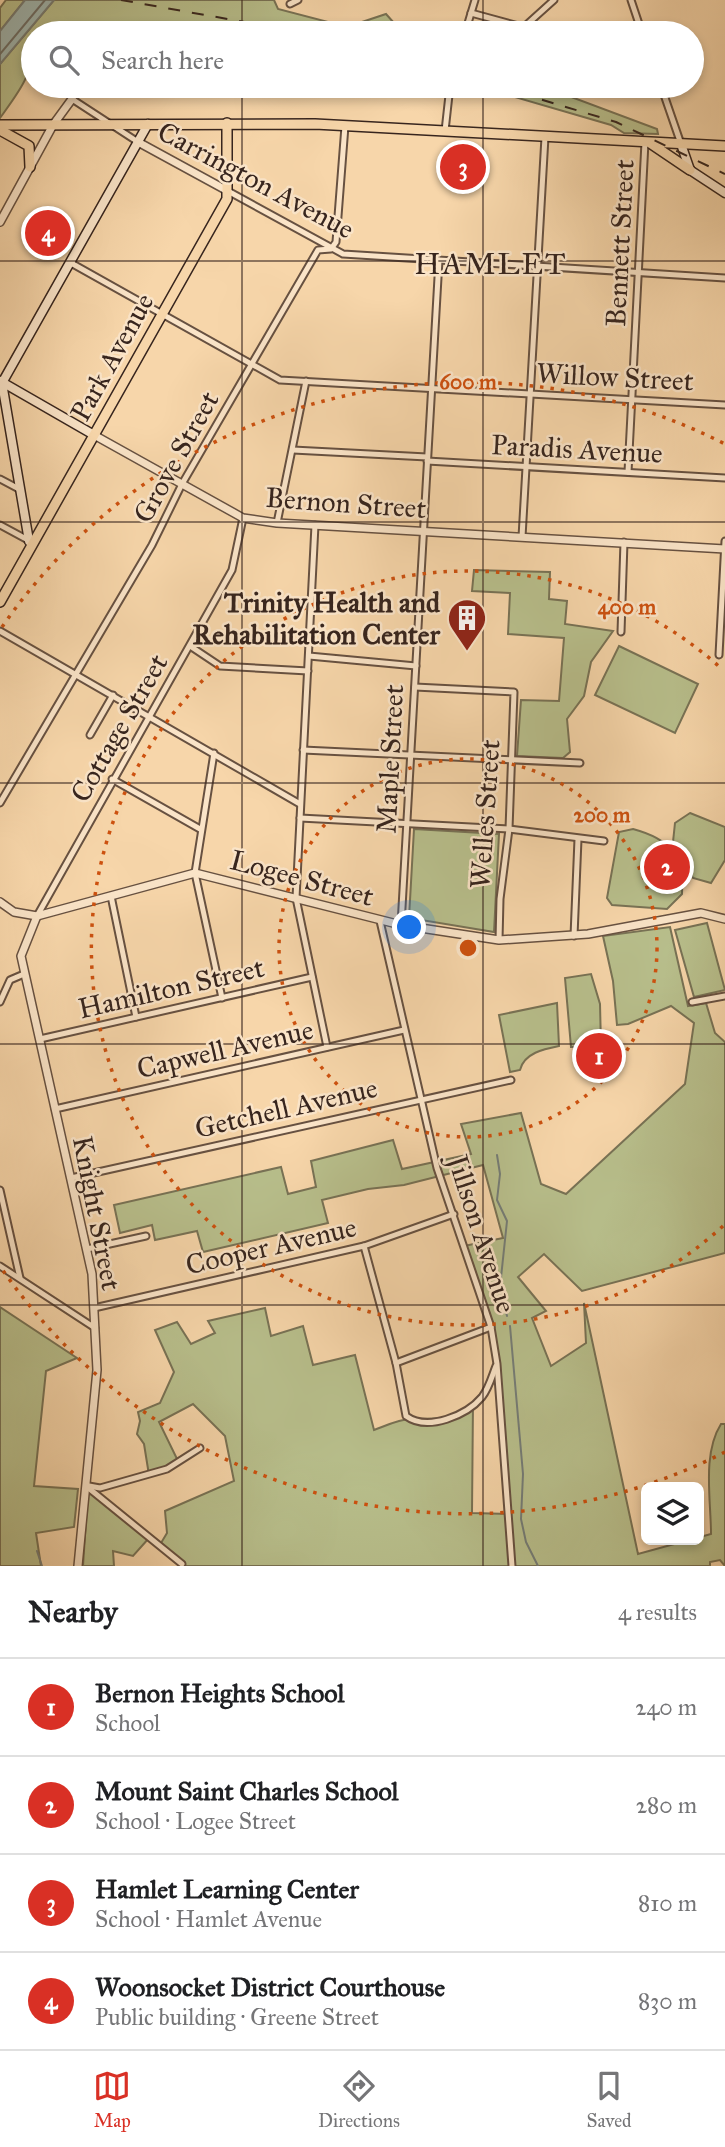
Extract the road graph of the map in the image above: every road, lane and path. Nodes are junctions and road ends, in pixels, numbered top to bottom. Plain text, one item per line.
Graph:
1 (298, 0) edge
2 (475, 0) edge
3 (554, 0) edge
4 (631, 0) edge
5 (290, 4) dead end
6 (471, 13) junction
7 (469, 21) edge
8 (501, 21) edge
9 (531, 21) edge
10 (638, 21) edge
11 (448, 98) edge
12 (665, 98) edge
13 (72, 99) joint
14 (227, 123) junction
15 (108, 124) junction
16 (148, 124) junction
17 (53, 125) junction
18 (345, 126) junction
19 (0, 127) edge
20 (445, 132) junction
21 (545, 137) junction
22 (138, 142) junction
23 (647, 142) junction
24 (681, 144) junction
25 (725, 146) edge
26 (30, 167) junction
27 (690, 170) junction
28 (226, 190) junction
29 (725, 193) edge
30 (0, 222) edge
31 (331, 249) junction
32 (439, 260) junction
33 (71, 263) junction
34 (538, 266) junction
35 (640, 273) junction
36 (725, 278) edge
37 (162, 315) junction
38 (252, 365) junction
39 (306, 381) junction
40 (1, 382) edge
41 (431, 388) junction
42 (531, 394) junction
43 (632, 400) junction
44 (725, 405) edge
45 (94, 435) junction
46 (293, 450) junction
47 (427, 459) junction
48 (527, 467) junction
49 (628, 472) junction
50 (725, 478) edge
51 (0, 479) edge
52 (182, 484) junction
53 (19, 489) junction
54 (243, 518) junction
55 (277, 523) junction
56 (0, 525) edge
57 (316, 525) junction
58 (424, 531) junction
59 (522, 537) junction
60 (725, 541) edge
61 (31, 542) junction
62 (624, 542) junction
63 (725, 549) edge
64 (725, 560) edge
65 (0, 602) edge
66 (0, 631) edge
67 (621, 632) dead end
68 (190, 646) junction
69 (719, 655) dead end
70 (309, 656) junction
71 (416, 666) junction
72 (308, 671) junction
73 (74, 673) junction
74 (415, 687) junction
75 (113, 695) junction
76 (149, 716) junction
77 (90, 735) dead end
78 (303, 750) junction
79 (214, 753) junction
80 (411, 754) junction
81 (511, 759) junction
82 (580, 763) dead end
83 (112, 779) junction
84 (0, 803) edge
85 (300, 804) junction
86 (300, 818) junction
87 (407, 823) junction
88 (200, 829) junction
89 (509, 829) junction
90 (578, 839) junction
91 (604, 841) dead end
92 (195, 873) junction
93 (111, 896) junction
94 (296, 898) junction
95 (0, 902) edge
96 (37, 916) junction
97 (725, 919) edge
98 (380, 921) junction
99 (401, 925) junction
100 (574, 936) junction
101 (499, 940) junction
102 (21, 956) joint
103 (24, 974) junction
104 (312, 977) junction
105 (725, 996) edge
106 (222, 998) junction
107 (0, 1002) edge
108 (692, 1002) dead end
109 (136, 1017) junction
110 (404, 1030) junction
111 (40, 1039) junction
112 (327, 1047) junction
113 (511, 1080) dead end
114 (421, 1099) junction
115 (55, 1109) junction
116 (71, 1178) junction
117 (0, 1190) edge
118 (454, 1214) junction
119 (146, 1236) dead end
120 (364, 1246) junction
121 (87, 1249) junction
122 (0, 1266) edge
123 (20, 1278) junction
124 (94, 1308) junction
125 (491, 1327) junction
126 (95, 1328) junction
127 (396, 1363) junction
128 (497, 1364) junction
129 (200, 1447) dead end
130 (86, 1486) junction
131 (182, 1564) dead end
132 (78, 1566) edge
133 (512, 1566) edge

1 - 5 street
2 - 6 street
3 - 9 street
4 - 10 street
6 - 7 street
6 - 8 street
11 - 20 street
12 - 24 street
13 - 15 street, Carrington Avenue
13 - 17 street
14 - 16 main road
14 - 18 main road
14 - 28 main road, Park Avenue
15 - 16 main road
15 - 17 main road
15 - 22 street, Carrington Avenue
16 - 22 main road
17 - 19 main road
17 - 26 street
18 - 20 main road
18 - 31 street
19 - 26 main road
20 - 21 main road
21 - 23 main road
21 - 34 street
22 - 28 street, Carrington Avenue
22 - 33 main road
23 - 24 main road
23 - 27 main road
23 - 35 street, Bennett Street
24 - 25 main road
24 - 27 main road
26 - 30 street
27 - 29 main road
28 - 31 street, Carrington Avenue
28 - 37 main road, Park Avenue
31 - 32 street, Carrington Avenue
31 - 38 street, Grove Street
32 - 34 street, Carrington Avenue
32 - 41 street, Maple Street
33 - 37 street, Willow Street
33 - 40 main road
34 - 35 street, Carrington Avenue
34 - 42 street
35 - 36 street, Carrington Avenue
35 - 43 street, Bennett Street
37 - 38 street, Willow Street
37 - 45 main road, Park Avenue
38 - 39 street, Willow Street
38 - 52 street, Grove Street
39 - 41 street, Willow Street
39 - 46 street
40 - 45 main road, Bernon Street
40 - 53 main road
41 - 42 street, Willow Street
41 - 47 street, Maple Street
42 - 43 street, Willow Street
42 - 48 street
43 - 44 street, Willow Street
43 - 49 street, Bennett Street
45 - 52 street, Bernon Street
45 - 61 main road, Park Avenue
46 - 47 street, Paradis Avenue
46 - 55 street
47 - 48 street, Paradis Avenue
47 - 58 street, Maple Street
48 - 49 street, Paradis Avenue
48 - 59 street
49 - 50 street, Paradis Avenue
51 - 53 street
52 - 54 street, Bernon Street
52 - 73 street, Grove Street
53 - 61 main road
54 - 55 street, Bernon Street
54 - 68 street, Cottage Street
55 - 57 street, Bernon Street
56 - 61 street
57 - 58 street, Bernon Street
57 - 70 street
58 - 59 street, Bernon Street
58 - 71 street, Maple Street
59 - 62 street, Bernon Street
60 - 63 street
61 - 65 main road, Park Avenue
62 - 63 street, Bernon Street
62 - 67 street
63 - 64 street
64 - 69 street
66 - 73 street
68 - 72 street
68 - 76 street, Cottage Street
70 - 71 street
70 - 72 street
71 - 74 street, Maple Street
72 - 78 street
73 - 75 street
73 - 84 street, Grove Street
74 - 80 street, Maple Street
74 - 81 street, Welles Street
75 - 76 street
75 - 77 street
76 - 79 street
76 - 83 street, Cottage Street
78 - 80 street
78 - 85 street
79 - 85 street
79 - 88 street
80 - 81 street
80 - 87 street, Maple Street
81 - 82 street
81 - 89 street, Welles Street
83 - 88 street
83 - 96 street, Cottage Street
85 - 86 street
86 - 87 street
86 - 94 street
87 - 89 street
87 - 99 street, Maple Street
88 - 92 street
89 - 90 street
89 - 101 street, Welles Street
90 - 91 street
90 - 100 street
92 - 93 street, Logee Street
92 - 94 street, Logee Street
92 - 106 street
93 - 96 street, Logee Street
93 - 109 street
94 - 98 street, Logee Street
94 - 104 street
95 - 96 street
96 - 102 street, Cottage Street
97 - 100 street, Logee Street
98 - 99 street, Logee Street
98 - 110 street, Jillson Avenue
99 - 101 street, Logee Street
100 - 101 street, Logee Street
102 - 103 street, Knight Street
103 - 107 street
103 - 111 street, Knight Street
104 - 106 street, Hamilton Street
104 - 112 street
105 - 108 street
106 - 109 street, Hamilton Street
109 - 111 street, Hamilton Street
110 - 112 street, Capwell Avenue
110 - 114 street, Jillson Avenue
111 - 115 street, Knight Street
112 - 115 street, Capwell Avenue
113 - 114 street, Getchell Avenue
114 - 116 street, Getchell Avenue
114 - 118 street, Jillson Avenue
115 - 116 street, Knight Street
116 - 121 street, Knight Street
117 - 123 street
118 - 120 street, Cooper Avenue
118 - 125 street, Jillson Avenue
119 - 121 street
120 - 124 street, Cooper Avenue
120 - 127 street
121 - 124 street, Knight Street
122 - 123 street
123 - 126 street
124 - 126 street, Knight Street
125 - 127 street
125 - 128 street, Jillson Avenue
126 - 130 street, Knight Street
127 - 128 street
128 - 133 street, Jillson Avenue
129 - 130 street
130 - 131 street
130 - 132 street, Knight Street

